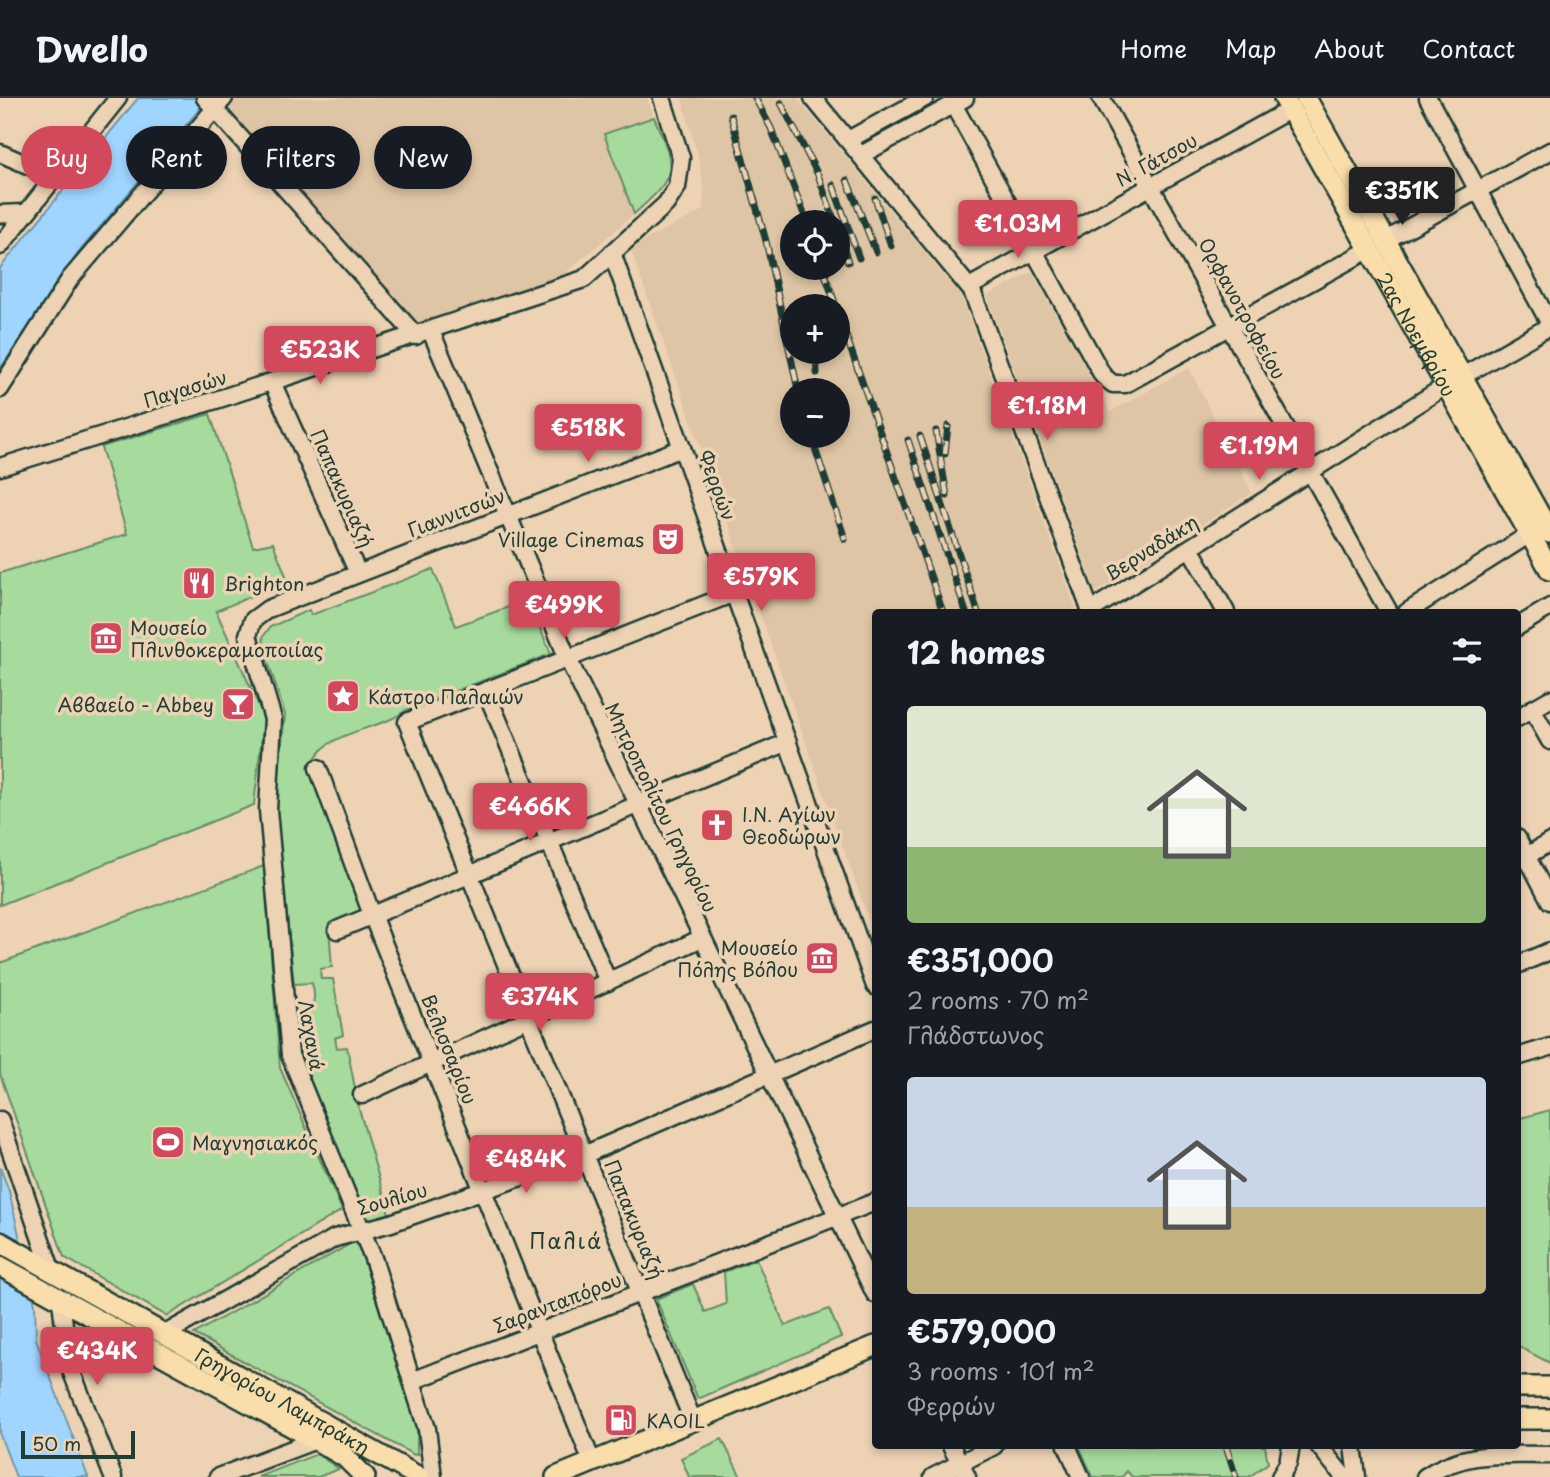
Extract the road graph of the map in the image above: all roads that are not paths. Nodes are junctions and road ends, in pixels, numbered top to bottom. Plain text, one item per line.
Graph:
1 (118, 98) edge
2 (662, 98) edge
3 (813, 98) edge
4 (925, 98) edge
5 (1101, 98) edge
6 (1428, 98) edge
7 (959, 101) edge
8 (1300, 101) edge
9 (214, 102) edge
10 (95, 126) edge
11 (848, 140) junction
12 (1550, 151) edge
13 (0, 153) edge
14 (861, 155) junction
15 (21, 162) edge
16 (1150, 186) junction
17 (42, 189) edge
18 (1476, 191) junction
19 (23, 213) junction
20 (0, 214) edge
21 (1378, 245) junction
22 (0, 246) edge
23 (1034, 251) junction
24 (612, 253) junction
25 (969, 287) junction
26 (1550, 325) edge
27 (1229, 326) junction
28 (424, 333) junction
29 (1455, 381) junction
30 (272, 382) junction
31 (0, 389) edge
32 (682, 448) junction
33 (0, 467) edge
34 (1311, 471) junction
35 (507, 514) junction
36 (1544, 528) edge
37 (1190, 548) junction
38 (1550, 570) edge
39 (358, 573) junction
40 (734, 593) junction
41 (1550, 607) edge
42 (1089, 609) edge
43 (1095, 609) edge
44 (1224, 609) edge
45 (1387, 609) edge
46 (1413, 609) edge
47 (251, 623) joint
48 (1521, 625) edge
49 (568, 659) junction
50 (486, 691) junction
51 (1550, 699) edge
52 (1525, 714) edge
53 (1550, 741) edge
54 (788, 742) junction
55 (318, 768) dead end
56 (638, 805) junction
57 (549, 841) junction
58 (1550, 842) edge
59 (1522, 859) edge
60 (470, 874) junction
61 (1550, 901) edge
62 (372, 915) junction
63 (337, 929) dead end
64 (702, 938) junction
65 (1550, 951) edge
66 (1521, 963) edge
67 (872, 978) edge
68 (608, 982) junction
69 (530, 1017) junction
70 (872, 1030) edge
71 (1550, 1047) edge
72 (1521, 1056) edge
73 (433, 1062) junction
74 (769, 1076) junction
75 (362, 1095) dead end
76 (0, 1119) edge
77 (586, 1154) junction
78 (484, 1191) junction
79 (872, 1203) edge
80 (837, 1216) junction
81 (362, 1229) junction
82 (0, 1242) edge
83 (0, 1266) edge
84 (51, 1269) junction
85 (872, 1287) edge
86 (641, 1292) junction
87 (61, 1301) junction
88 (540, 1331) junction
89 (165, 1334) junction
90 (872, 1347) edge
91 (412, 1381) junction
92 (1521, 1387) edge
93 (1550, 1387) edge
94 (1521, 1419) edge
95 (1550, 1419) edge
96 (693, 1421) junction
97 (316, 1440) junction
98 (952, 1449) edge
99 (990, 1449) edge
100 (1067, 1449) edge
101 (1290, 1449) edge
102 (1321, 1449) edge
103 (1353, 1449) edge
104 (1550, 1455) edge
105 (592, 1462) junction
106 (963, 1470) edge
107 (113, 1477) edge
108 (218, 1477) edge
109 (365, 1477) edge
110 (419, 1477) edge
111 (433, 1477) edge
112 (556, 1477) edge
113 (933, 1477) edge
114 (1081, 1477) edge
115 (1280, 1477) edge
116 (1344, 1477) edge
117 (1357, 1477) edge
118 (1425, 1477) edge

1 - 10 street
2 - 24 street
3 - 11 street
4 - 11 street
5 - 16 street, Ορφανοτροφείου
6 - 18 street
7 - 14 street
7 - 23 street
8 - 16 street, Ν. Γάτσου
8 - 21 main road, 2ας Νοεμβρίου
9 - 28 street, Μητροπολίτου Γρηγορίου
9 - 31 street
11 - 14 street
12 - 18 street
13 - 15 street
14 - 25 street
16 - 23 street, Ν. Γάτσου
16 - 27 street, Ορφανοτροφείου
17 - 19 street
18 - 21 street
18 - 26 street
19 - 20 street
19 - 22 street
21 - 27 street
21 - 29 main road, 2ας Νοεμβρίου
23 - 25 street, Ν. Γάτσου
23 - 27 street
24 - 28 street, Παγασών
24 - 32 street, Φερρών
25 - 42 street
26 - 29 street, Βερναδάκη
27 - 34 street, Ορφανοτροφείου
28 - 30 street, Παγασών
28 - 35 street, Μητροπολίτου Γρηγορίου
29 - 34 street, Βερναδάκη
29 - 36 main road, 2ας Νοεμβρίου
30 - 33 street, Παγασών
30 - 39 street, Παπακυριαζή
32 - 35 street, Γιαννιτσών
32 - 40 street, Φερρών
34 - 37 street, Βερναδάκη
34 - 45 street, Ορφανοτροφείου
35 - 39 street, Γιαννιτσών
35 - 49 street, Μητροπολίτου Γρηγορίου
36 - 38 main road, 2ας Νοεμβρίου
36 - 46 street
37 - 43 street, Βερναδάκη
37 - 44 street
39 - 47 street, Γιαννιτσών
40 - 49 street
40 - 54 street, Φερρών
41 - 48 street
47 - 81 street, Λαχανά
49 - 50 street
49 - 56 street, Μητροπολίτου Γρηγορίου
50 - 57 street
50 - 60 street, Παπακυριαζή
51 - 52 street
52 - 53 street
54 - 56 street
54 - 67 street, Φερρών
55 - 62 street, Βελισσαρίου
56 - 57 street
56 - 64 street, Μητροπολίτου Γρηγορίου
57 - 60 street
57 - 68 street
58 - 59 street
59 - 61 street
60 - 62 street
60 - 69 street, Παπακυριαζή
62 - 63 street
62 - 73 street, Βελισσαρίου
64 - 68 street
64 - 74 street, Μητροπολίτου Γρηγορίου
65 - 66 street
68 - 69 street
69 - 73 street
69 - 77 street, Παπακυριαζή
70 - 74 street, Σουλίου
71 - 72 street
73 - 75 street
73 - 78 street, Βελισσαρίου
74 - 77 street, Σουλίου
74 - 80 street, Μητροπολίτου Γρηγορίου
76 - 84 street
77 - 78 street, Σουλίου
77 - 86 street, Παπακυριαζή
78 - 81 street, Σουλίου
78 - 88 street, Βελισσαρίου
79 - 80 street, Σαρανταπόρου
80 - 85 street, Μητροπολίτου Γρηγορίου
80 - 86 street, Σαρανταπόρου
81 - 89 street, Σουλίου
81 - 91 street, Λαχανά
82 - 84 main road, Γρηγορίου Λαμπράκη
83 - 87 main road, Γρηγορίου Λαμπράκη
84 - 89 main road, Γρηγορίου Λαμπράκη
86 - 88 street, Σαρανταπόρου
86 - 96 street, Παπακυριαζή
87 - 97 main road, Γρηγορίου Λαμπράκη
87 - 107 street
88 - 91 street, Σαρανταπόρου
88 - 105 street, Βελισσαρίου
89 - 110 main road, Γρηγορίου Λαμπράκη
90 - 96 main road
91 - 111 street, Λαχανά
92 - 93 main road
94 - 95 main road
96 - 105 main road
97 - 108 street
97 - 109 main road, Γρηγορίου Λαμπράκη
98 - 106 street
99 - 106 street
100 - 114 street
101 - 115 street
102 - 116 street
103 - 117 street
104 - 118 street
105 - 112 main road
106 - 113 street

